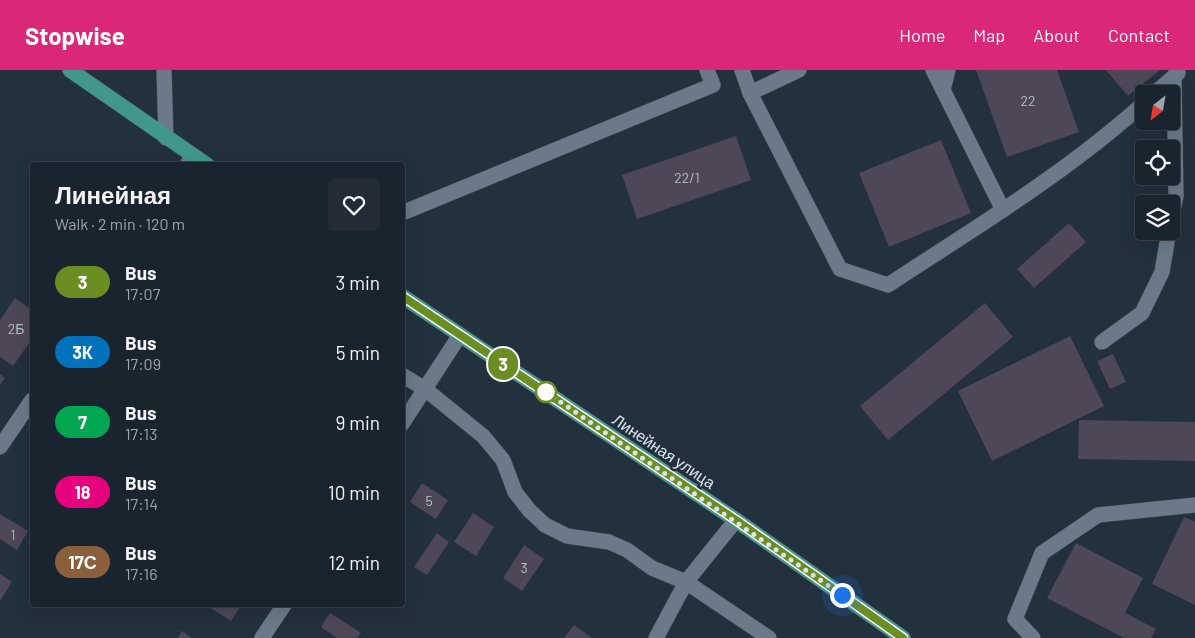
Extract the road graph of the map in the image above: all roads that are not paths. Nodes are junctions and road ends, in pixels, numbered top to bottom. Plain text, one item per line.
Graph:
1 (70, 70) edge
2 (164, 70) edge
3 (707, 70) edge
4 (742, 70) edge
5 (799, 70) edge
6 (933, 70) edge
7 (948, 70) edge
8 (1178, 73) edge
9 (1164, 85) edge
10 (943, 90) junction
11 (750, 93) junction
12 (1135, 111) edge
13 (166, 138) junction
14 (190, 160) edge
15 (1176, 195) edge
16 (1003, 210) junction
17 (405, 212) edge
18 (1167, 240) edge
19 (405, 298) edge
20 (460, 335) junction
21 (1102, 342) dead end
22 (405, 377) edge
23 (425, 389) junction
24 (30, 403) edge
25 (405, 419) edge
26 (0, 447) edge
27 (1195, 505) edge
28 (736, 520) junction
29 (686, 582) junction
30 (283, 607) edge
31 (262, 638) edge
32 (656, 638) edge
33 (769, 638) edge
34 (903, 638) edge
35 (1033, 638) edge

1 - 13 main road
2 - 13 street
3 - 17 street
4 - 11 street
5 - 11 street
6 - 10 street
7 - 10 street
8 - 9 street
8 - 15 street
10 - 16 street
11 - 16 street
12 - 16 street
13 - 14 main road
18 - 21 street
19 - 20 main road, Линейная улица
20 - 23 street
20 - 28 main road, Линейная улица
22 - 23 street
23 - 25 street
23 - 29 street
24 - 26 street
27 - 35 street
28 - 29 street
28 - 34 main road, Линейная улица
29 - 32 street
29 - 33 street
30 - 31 street

